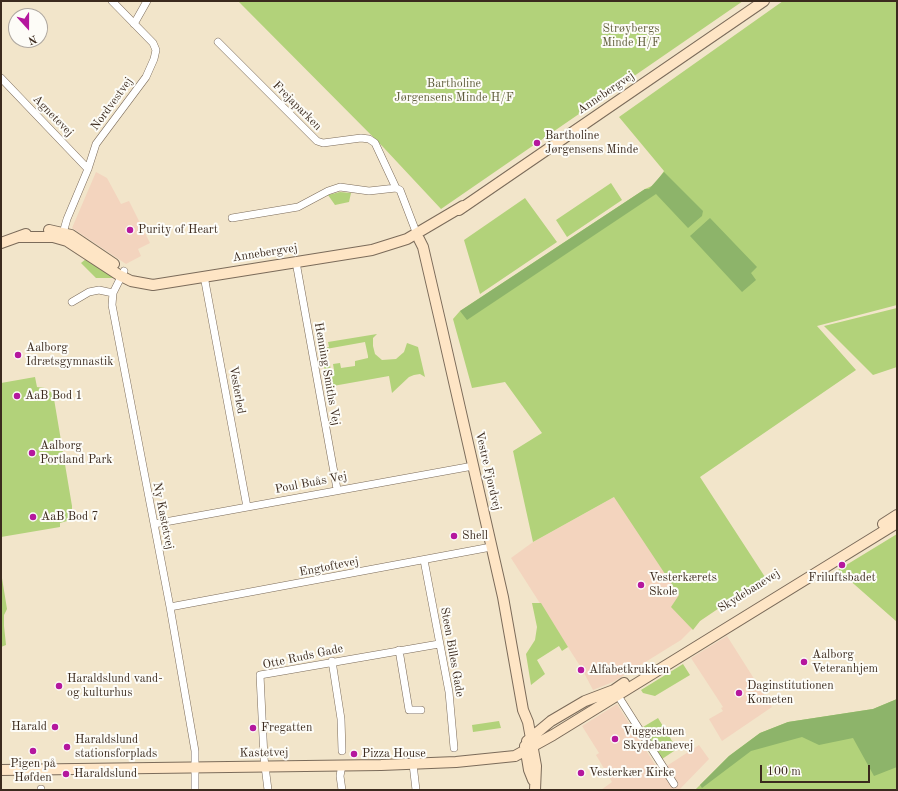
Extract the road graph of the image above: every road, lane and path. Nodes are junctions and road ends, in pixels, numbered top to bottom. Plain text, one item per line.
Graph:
1 (112, 1) edge
2 (147, 1) edge
3 (764, 1) edge
4 (134, 24) junction
5 (218, 42) dead end
6 (1, 78) edge
7 (88, 169) junction
8 (396, 188) junction
9 (232, 218) dead end
10 (63, 233) junction
11 (20, 237) junction
12 (418, 237) junction
13 (1, 243) edge
14 (296, 262) junction
15 (123, 274) junction
16 (204, 276) junction
17 (113, 293) junction
18 (72, 302) dead end
19 (473, 466) junction
20 (337, 490) junction
21 (247, 507) junction
22 (897, 515) edge
23 (897, 523) edge
24 (154, 524) junction
25 (492, 547) junction
26 (424, 560) junction
27 (170, 608) junction
28 (439, 644) junction
29 (398, 650) junction
30 (332, 661) junction
31 (616, 693) junction
32 (420, 710) dead end
33 (529, 745) junction
34 (454, 748) dead end
35 (342, 751) dead end
36 (414, 764) junction
37 (342, 765) junction
38 (265, 766) junction
39 (195, 768) junction
40 (1, 770) edge
41 (674, 784) dead end
42 (535, 787) edge
43 (195, 790) edge
44 (268, 790) edge
45 (342, 790) edge
46 (416, 790) edge

1 - 4 street, Nordvestvej
2 - 4 street
3 - 12 street, Annebergvej
4 - 7 street, Nordvestvej
5 - 8 street, Frejaparken
6 - 7 street, Agnetevej
7 - 10 street, Nordvestvej
8 - 9 street
8 - 12 street, Frejaparken
10 - 11 street, Annebergvej
10 - 15 street, Annebergvej
11 - 13 street, Annebergvej
11 - 15 street, Annebergvej
12 - 14 street, Annebergvej
12 - 19 street, Vestre Fjordvej
14 - 16 street, Annebergvej
14 - 20 street, Henning Smiths Vej
15 - 16 street, Annebergvej
15 - 17 street, Ny Kastetvej
16 - 21 street, Vesterled
17 - 18 street
17 - 24 street, Ny Kastetvej
19 - 20 street, Poul Buås Vej
19 - 25 street, Vestre Fjordvej
20 - 21 street, Poul Buås Vej
21 - 24 street, Poul Buås Vej
22 - 31 street, Skydebanevej
23 - 31 street, Skydebanevej
24 - 27 street, Ny Kastetvej
25 - 26 street, Engtoftevej
25 - 33 street, Vestre Fjordvej
26 - 27 street, Engtoftevej
26 - 28 street, Steen Billes Gade
27 - 39 street, Ny Kastetvej
28 - 29 street, Otte Ruds Gade
28 - 34 street, Steen Billes Gade
29 - 30 street, Otte Ruds Gade
29 - 32 street
30 - 35 street
30 - 38 street, Otte Ruds Gade
31 - 33 street, Skydebanevej
31 - 41 street
33 - 36 street, Kastetvej
33 - 42 street, Vestre Fjordvej
36 - 37 street, Kastetvej
36 - 46 street
37 - 38 street, Kastetvej
37 - 45 street
38 - 39 street, Kastetvej
38 - 44 street
39 - 40 street, Kastetvej
39 - 43 street, Ny Kastetvej

